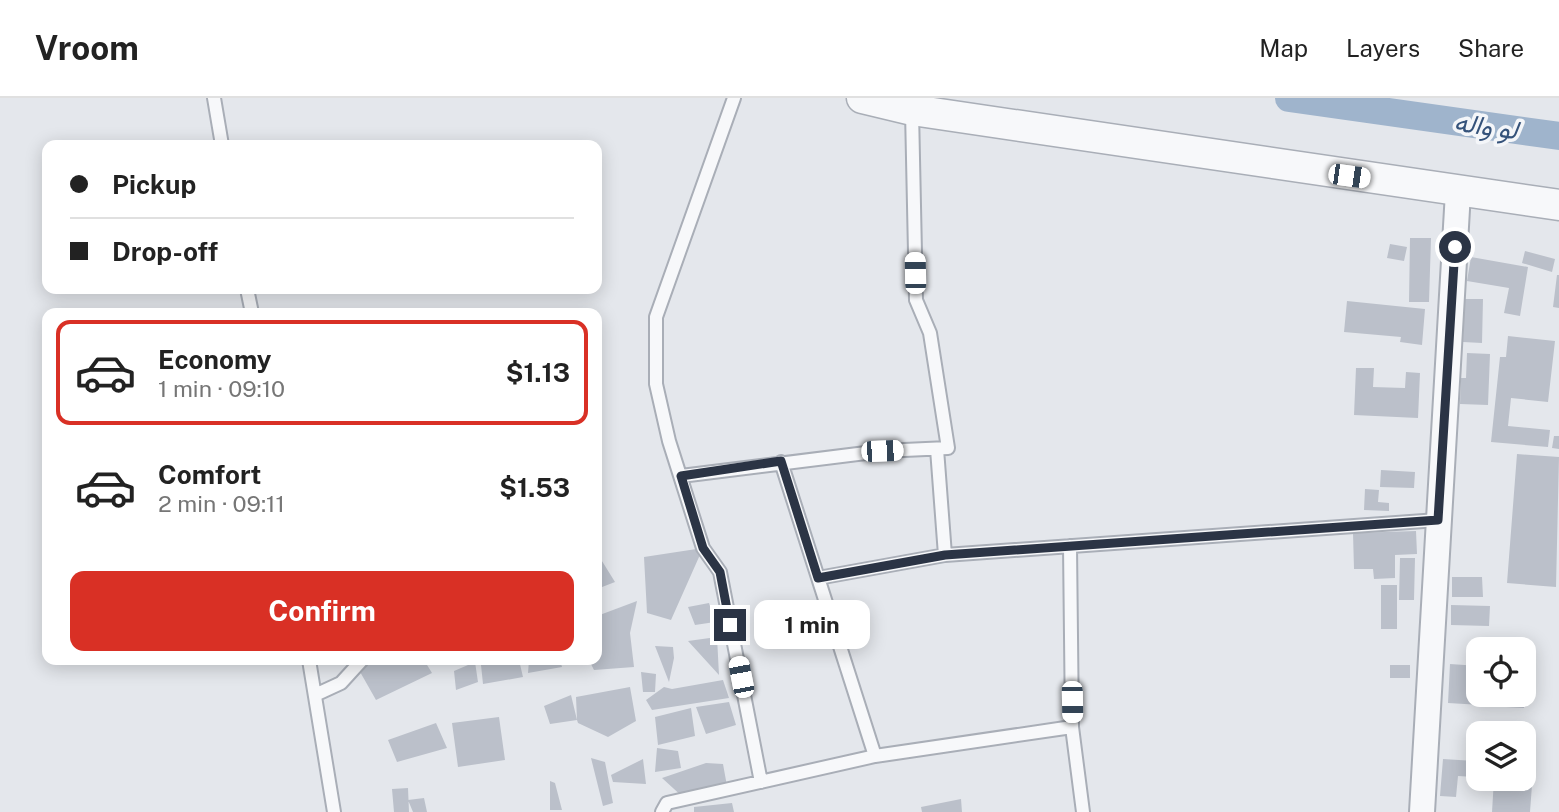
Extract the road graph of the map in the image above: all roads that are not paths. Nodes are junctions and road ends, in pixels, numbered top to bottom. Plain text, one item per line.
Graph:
1 (214, 98) edge
2 (734, 98) edge
3 (862, 98) edge
4 (912, 110) junction
5 (221, 140) edge
6 (1458, 192) junction
7 (1559, 205) edge
8 (937, 449) junction
9 (781, 461) junction
10 (681, 476) junction
11 (1438, 520) junction
12 (1070, 546) junction
13 (945, 555) junction
14 (818, 578) junction
15 (310, 665) edge
16 (357, 665) edge
17 (315, 695) junction
18 (1072, 727) junction
19 (875, 756) junction
20 (761, 782) junction
21 (334, 812) edge
22 (662, 812) edge
23 (1083, 812) edge
24 (1422, 812) edge

1 - 5 lane
2 - 10 lane
3 - 4 street
4 - 6 street
4 - 8 lane
6 - 7 street
6 - 11 street
8 - 9 lane
8 - 13 lane
9 - 10 lane
9 - 14 lane
10 - 20 lane
11 - 12 lane
11 - 24 street
12 - 13 lane
12 - 18 lane
13 - 14 lane
14 - 19 lane
15 - 17 lane
16 - 17 lane
17 - 21 lane
18 - 19 lane
18 - 23 lane
19 - 20 lane
20 - 22 lane

